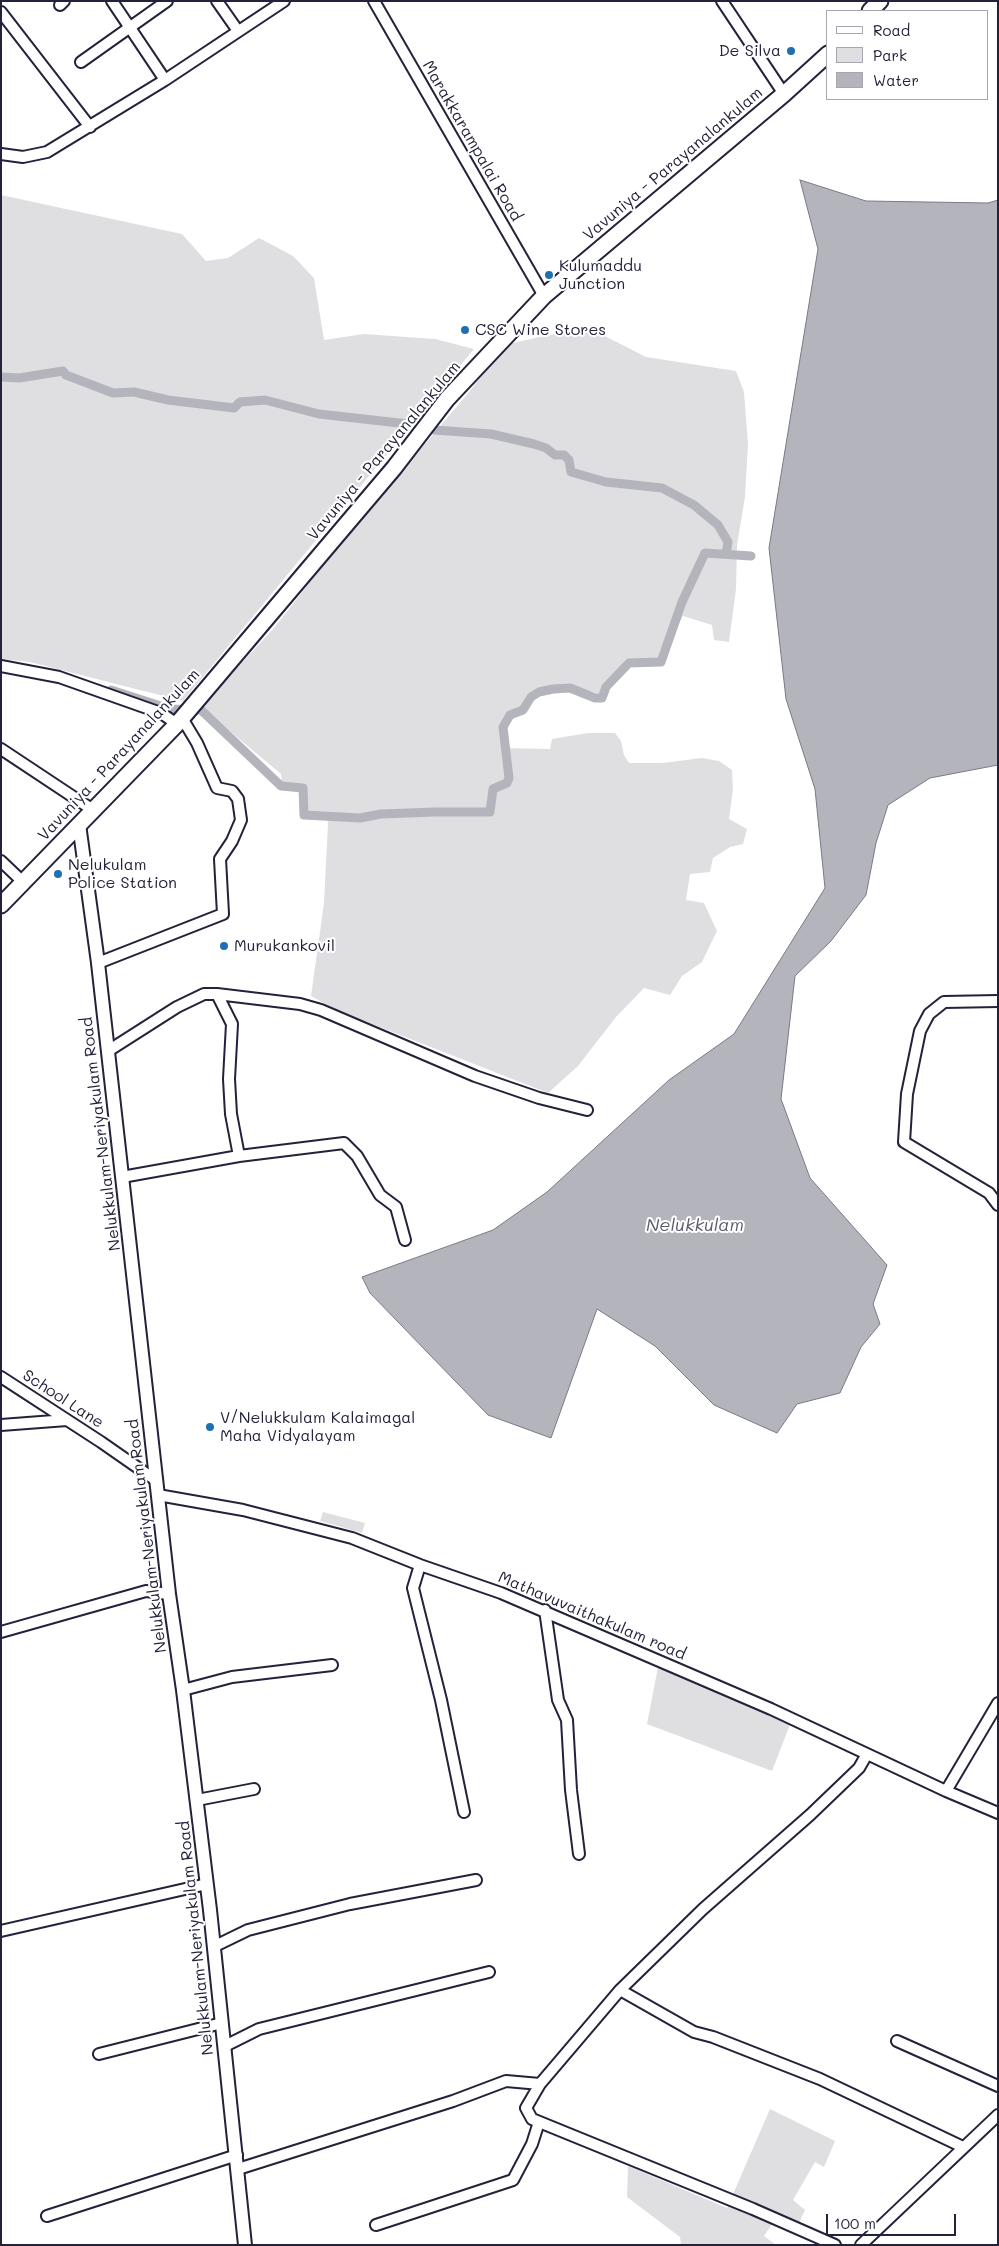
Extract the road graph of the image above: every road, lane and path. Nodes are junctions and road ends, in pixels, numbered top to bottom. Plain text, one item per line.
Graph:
1 (112, 1) edge
2 (167, 1) edge
3 (217, 1) edge
4 (284, 1) edge
5 (374, 1) edge
6 (722, 1) edge
7 (880, 1) edge
8 (871, 10) edge
9 (1, 12) edge
10 (130, 27) junction
11 (238, 31) junction
12 (826, 56) edge
13 (81, 62) dead end
14 (165, 80) junction
15 (784, 94) junction
16 (90, 127) junction
17 (1, 154) edge
18 (544, 296) junction
19 (1, 666) edge
20 (180, 721) junction
21 (1, 749) edge
22 (92, 810) junction
23 (79, 824) junction
24 (1, 861) edge
25 (24, 882) junction
26 (1, 905) edge
27 (98, 963) junction
28 (217, 994) junction
29 (998, 1001) edge
30 (108, 1051) junction
31 (587, 1110) dead end
32 (239, 1156) junction
33 (122, 1177) junction
34 (998, 1205) edge
35 (405, 1240) dead end
36 (1, 1378) edge
37 (66, 1420) junction
38 (1, 1425) edge
39 (157, 1481) junction
40 (158, 1495) junction
41 (420, 1565) junction
42 (169, 1594) junction
43 (545, 1610) junction
44 (1, 1632) edge
45 (332, 1665) dead end
46 (183, 1690) junction
47 (998, 1703) edge
48 (867, 1754) junction
49 (254, 1789) dead end
50 (946, 1791) junction
51 (197, 1800) junction
52 (464, 1812) dead end
53 (998, 1813) edge
54 (579, 1854) dead end
55 (476, 1880) dead end
56 (207, 1884) junction
57 (1, 1930) edge
58 (213, 1947) junction
59 (489, 1972) dead end
60 (620, 1990) junction
61 (222, 2022) junction
62 (897, 2041) dead end
63 (225, 2046) junction
64 (100, 2054) dead end
65 (540, 2084) junction
66 (998, 2086) edge
67 (998, 2115) edge
68 (539, 2122) junction
69 (963, 2147) junction
70 (237, 2155) junction
71 (238, 2169) junction
72 (47, 2216) dead end
73 (376, 2225) dead end
74 (245, 2245) edge
75 (835, 2245) edge
76 (861, 2245) edge

1 - 10 street
2 - 10 street
3 - 11 street
4 - 11 street
5 - 18 street, Marakkarampalai Road
6 - 15 street
7 - 8 highway
9 - 16 street
10 - 13 street
10 - 14 street
11 - 14 street
12 - 15 highway, Vavuniya - Parayanalankulam
14 - 16 street
15 - 18 highway, Vavuniya - Parayanalankulam
16 - 17 street
18 - 20 highway, Vavuniya - Parayanalankulam
19 - 20 street
20 - 22 highway, Vavuniya - Parayanalankulam
20 - 27 street
21 - 22 street
22 - 23 highway, Vavuniya - Parayanalankulam
23 - 25 highway, Vavuniya - Parayanalankulam
23 - 27 main road, Nelukkulam-Neriyakulam Road
24 - 25 street
25 - 26 highway, Vavuniya - Parayanalankulam
27 - 30 main road, Nelukkulam-Neriyakulam Road
28 - 30 street
28 - 31 street
28 - 32 street
29 - 34 street
30 - 33 main road, Nelukkulam-Neriyakulam Road
32 - 33 street
32 - 35 street
33 - 39 main road, Nelukkulam-Neriyakulam Road
36 - 37 street, School Lane
37 - 38 street
37 - 39 street, School Lane
39 - 40 main road, Nelukkulam-Neriyakulam Road
40 - 41 street, Mathavuvaithakulam road
40 - 42 main road, Nelukkulam-Neriyakulam Road
41 - 43 street, Mathavuvaithakulam road
41 - 52 street
42 - 44 street
42 - 46 main road, Nelukkulam-Neriyakulam Road
43 - 48 street, Mathavuvaithakulam road
43 - 54 street
45 - 46 street
46 - 51 main road, Nelukkulam-Neriyakulam Road
47 - 50 street
48 - 50 street, Mathavuvaithakulam road
48 - 60 street
49 - 51 street
50 - 53 street, Mathavuvaithakulam road
51 - 56 main road, Nelukkulam-Neriyakulam Road
55 - 58 street
56 - 57 street
56 - 58 main road, Nelukkulam-Neriyakulam Road
58 - 61 main road, Nelukkulam-Neriyakulam Road
59 - 63 street
60 - 65 street
60 - 69 street
61 - 63 main road, Nelukkulam-Neriyakulam Road
61 - 64 street
62 - 66 street
63 - 70 main road, Nelukkulam-Neriyakulam Road
65 - 68 street
65 - 71 street
67 - 69 street
68 - 73 street
68 - 75 street
69 - 76 street
70 - 71 main road, Nelukkulam-Neriyakulam Road
70 - 72 street
71 - 74 main road, Nelukkulam-Neriyakulam Road

